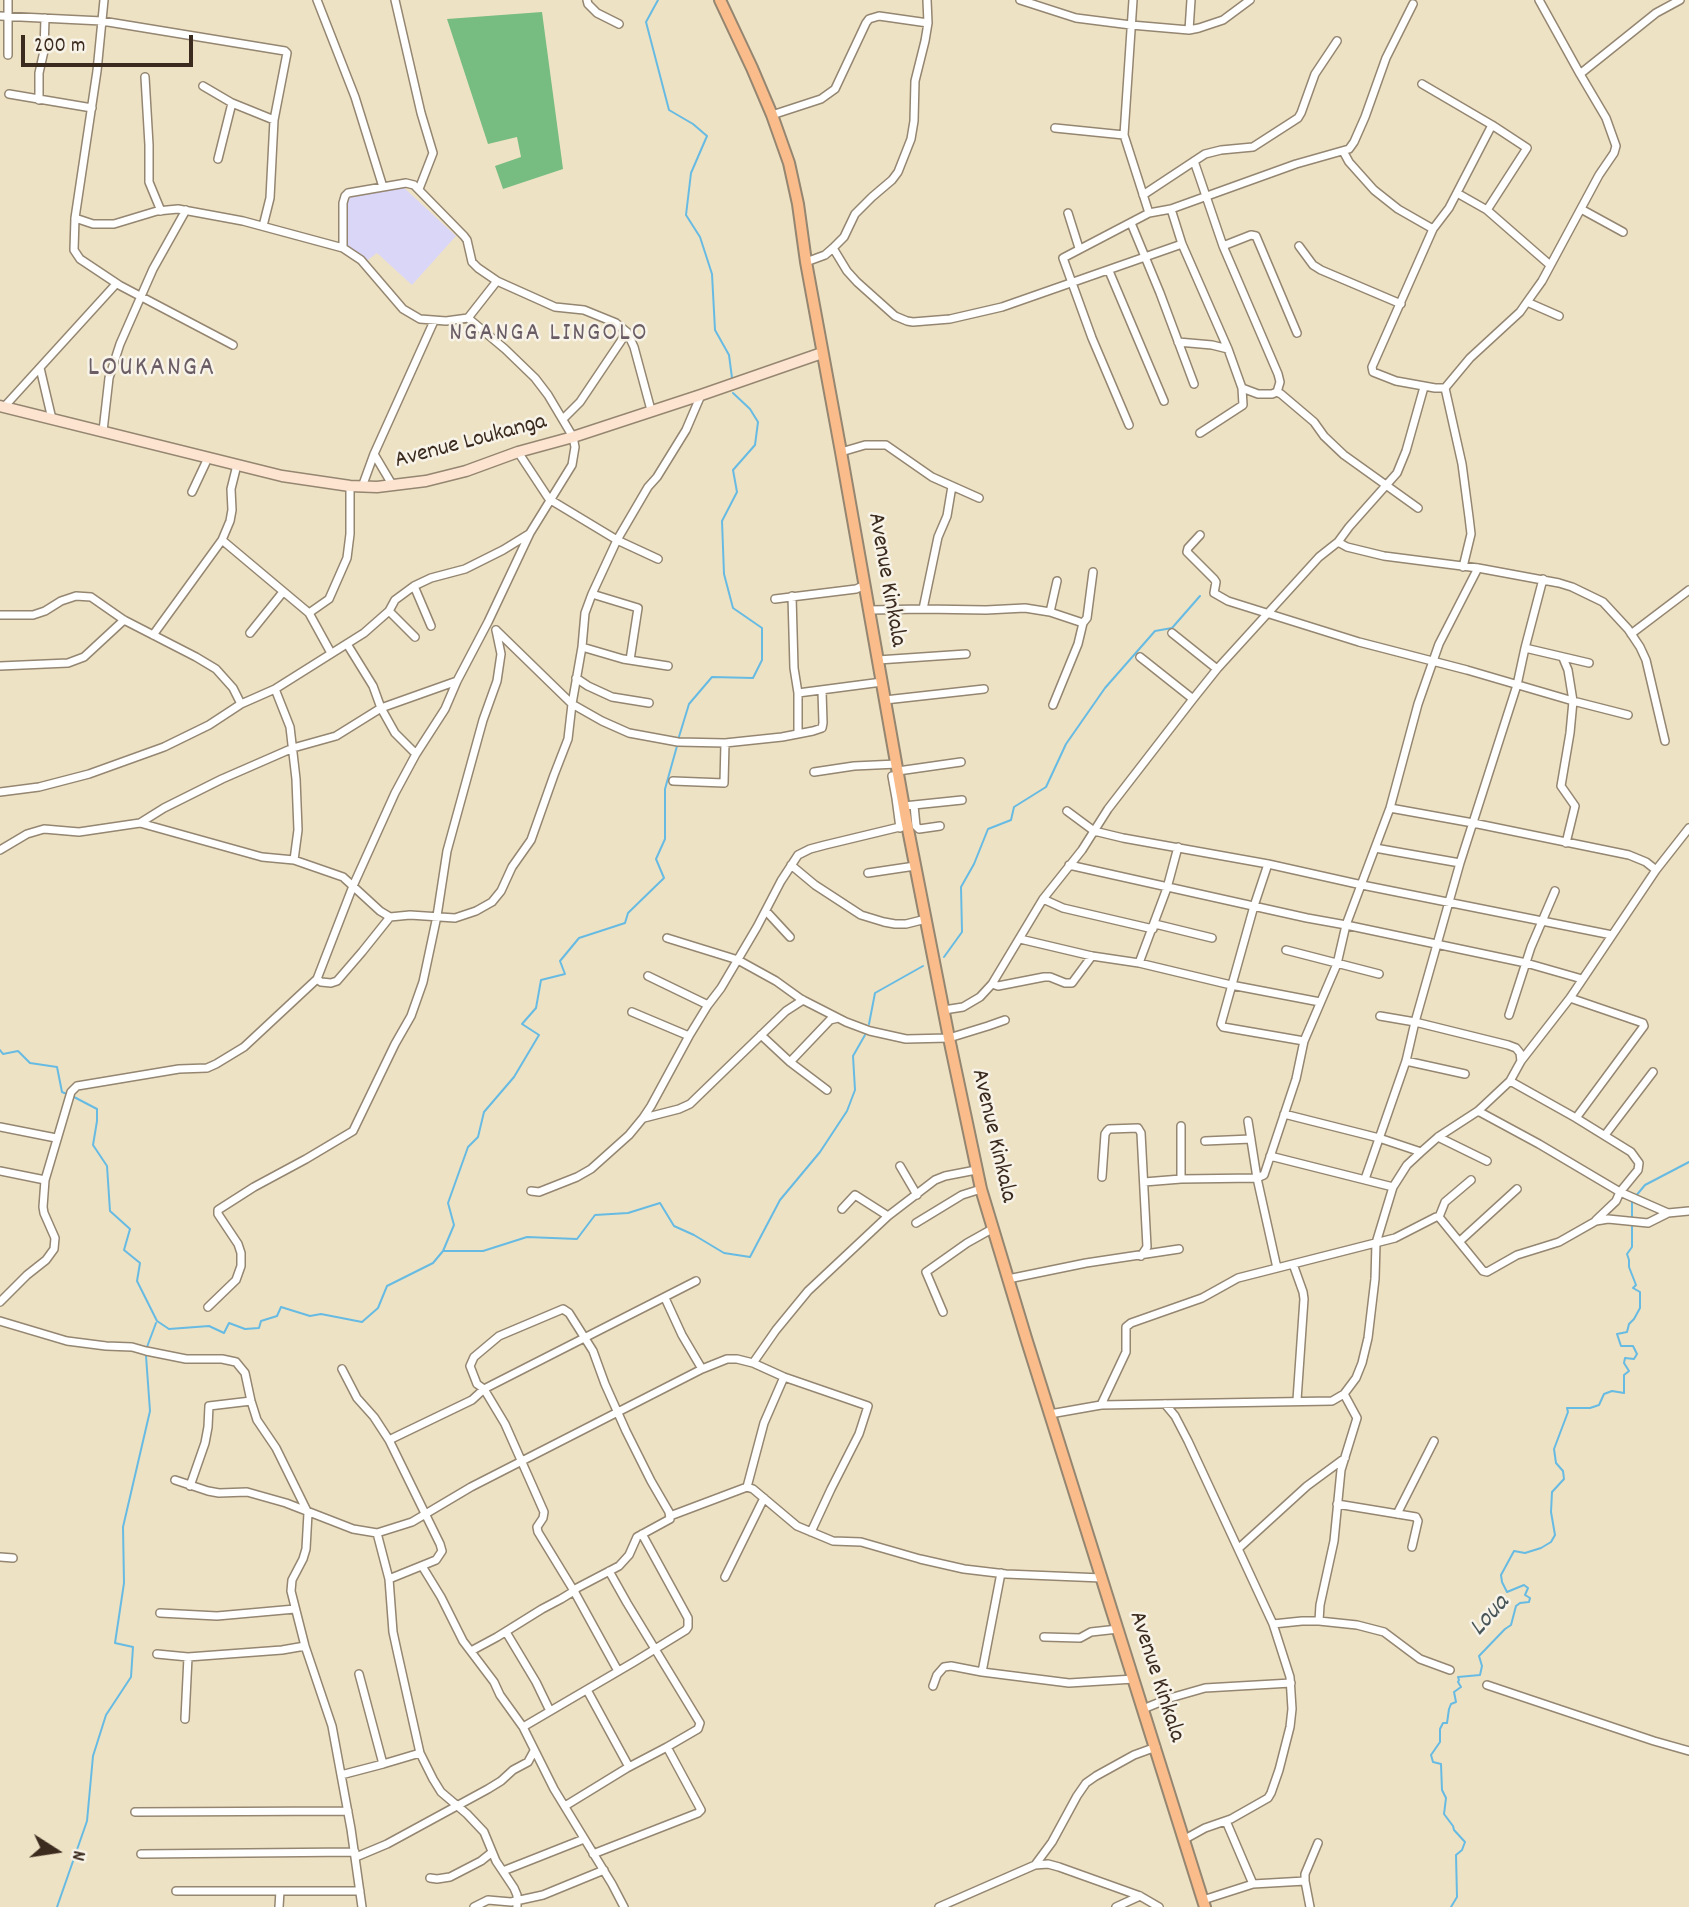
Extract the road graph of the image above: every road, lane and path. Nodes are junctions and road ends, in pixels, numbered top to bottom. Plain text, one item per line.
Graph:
1 (8, 0) edge
2 (104, 0) edge
3 (317, 0) edge
4 (395, 0) edge
5 (587, 0) edge
6 (927, 0) edge
7 (1020, 0) edge
8 (1133, 0) edge
9 (1191, 0) edge
10 (1250, 0) edge
11 (1539, 0) edge
12 (1680, 0) edge
13 (723, 1) edge
14 (1413, 4) dead end
15 (4, 16) edge
16 (45, 18) junction
17 (102, 21) junction
18 (928, 23) junction
19 (619, 24) dead end
20 (1131, 25) junction
21 (1189, 30) junction
22 (1337, 41) dead end
23 (8, 55) dead end
24 (1580, 74) junction
25 (145, 77) dead end
26 (1422, 85) dead end
27 (203, 86) dead end
28 (9, 94) dead end
29 (39, 100) junction
30 (232, 103) junction
31 (92, 108) junction
32 (772, 115) junction
33 (274, 120) junction
34 (1492, 125) junction
35 (1055, 128) dead end
36 (1124, 135) junction
37 (1343, 151) junction
38 (218, 159) dead end
39 (1194, 161) junction
40 (383, 187) junction
41 (419, 189) junction
42 (1457, 193) junction
43 (1143, 195) junction
44 (1206, 197) junction
45 (1171, 209) junction
46 (1581, 209) junction
47 (186, 210) junction
48 (1487, 210) junction
49 (161, 211) junction
50 (1068, 213) dead end
51 (1149, 213) junction
52 (75, 218) junction
53 (1130, 223) junction
54 (263, 226) junction
55 (1433, 229) junction
56 (1623, 232) dead end
57 (1182, 244) junction
58 (1223, 246) junction
59 (1299, 246) dead end
60 (343, 248) junction
61 (833, 248) junction
62 (1079, 248) junction
63 (1146, 258) junction
64 (806, 262) junction
65 (1550, 265) junction
66 (1109, 271) junction
67 (497, 281) junction
68 (1071, 282) junction
69 (117, 284) junction
70 (140, 296) junction
71 (1527, 302) junction
72 (1401, 304) junction
73 (1559, 316) dead end
74 (468, 318) junction
75 (434, 321) junction
76 (627, 332) junction
77 (1297, 333) dead end
78 (1178, 342) junction
79 (233, 345) dead end
80 (1228, 349) junction
81 (822, 353) junction
82 (40, 368) junction
83 (1194, 384) dead end
84 (1424, 387) junction
85 (1242, 388) junction
86 (1445, 388) junction
87 (1277, 392) junction
88 (701, 395) junction
89 (1164, 401) dead end
90 (2, 407) edge
91 (651, 410) junction
92 (52, 419) junction
93 (563, 419) junction
94 (1129, 425) dead end
95 (103, 431) junction
96 (1200, 433) dead end
97 (573, 437) junction
98 (518, 452) junction
99 (841, 452) junction
100 (374, 454) junction
101 (208, 458) junction
102 (237, 465) junction
103 (350, 486) junction
104 (393, 486) junction
105 (952, 486) junction
106 (1386, 486) junction
107 (362, 487) junction
108 (192, 492) dead end
109 (979, 498) dead end
110 (549, 499) junction
111 (1418, 508) dead end
112 (530, 533) junction
113 (1200, 535) dead end
114 (222, 540) junction
115 (617, 540) junction
116 (1338, 542) junction
117 (658, 559) dead end
118 (1463, 567) junction
119 (1478, 568) junction
120 (1093, 572) dead end
121 (1544, 579) junction
122 (1057, 581) dead end
123 (414, 586) junction
124 (865, 586) junction
125 (1689, 590) edge
126 (283, 592) junction
127 (592, 594) junction
128 (792, 596) junction
129 (775, 599) dead end
130 (923, 609) junction
131 (389, 611) junction
132 (870, 611) junction
133 (1050, 612) junction
134 (309, 613) junction
135 (1268, 614) junction
136 (0, 615) edge
137 (124, 620) junction
138 (488, 622) junction
139 (1083, 624) junction
140 (431, 626) dead end
141 (496, 630) junction
142 (250, 633) dead end
143 (1172, 633) dead end
144 (1631, 634) junction
145 (153, 635) junction
146 (415, 637) dead end
147 (346, 644) junction
148 (582, 647) junction
149 (1525, 648) junction
150 (331, 653) junction
151 (966, 654) dead end
152 (1140, 657) dead end
153 (1563, 658) junction
154 (630, 660) junction
155 (878, 660) junction
156 (1433, 661) junction
157 (1588, 663) dead end
158 (0, 666) edge
159 (668, 666) dead end
160 (1217, 669) junction
161 (576, 678) junction
162 (457, 681) junction
163 (882, 682) junction
164 (1517, 685) junction
165 (275, 689) junction
166 (984, 689) dead end
167 (822, 691) junction
168 (798, 693) junction
169 (885, 699) junction
170 (1193, 699) junction
171 (1573, 701) junction
172 (649, 703) dead end
173 (241, 704) junction
174 (572, 704) junction
175 (1053, 705) dead end
176 (382, 708) junction
177 (1628, 715) dead end
178 (798, 733) junction
179 (1665, 741) dead end
180 (725, 743) junction
181 (293, 748) junction
182 (416, 754) junction
183 (961, 762) dead end
184 (895, 770) junction
185 (814, 772) dead end
186 (673, 781) dead end
187 (0, 792) edge
188 (962, 800) dead end
189 (904, 802) junction
190 (1390, 808) junction
191 (1067, 811) dead end
192 (907, 822) junction
193 (140, 823) junction
194 (1474, 823) junction
195 (940, 826) dead end
196 (1689, 828) edge
197 (1094, 831) junction
198 (1566, 843) junction
199 (1178, 847) junction
200 (1375, 848) junction
201 (0, 850) edge
202 (294, 860) junction
203 (1460, 863) junction
204 (1268, 864) junction
205 (790, 865) junction
206 (1069, 865) junction
207 (915, 866) junction
208 (1656, 870) junction
209 (868, 873) dead end
210 (353, 886) junction
211 (1362, 886) junction
212 (1167, 888) junction
213 (1555, 891) dead end
214 (1043, 899) junction
215 (1448, 903) junction
216 (1254, 906) junction
217 (765, 911) junction
218 (437, 916) junction
219 (390, 917) junction
220 (926, 919) junction
221 (1543, 921) junction
222 (1346, 925) junction
223 (1154, 927) junction
224 (1612, 935) junction
225 (790, 937) dead end
226 (667, 938) dead end
227 (1212, 938) dead end
228 (1020, 939) junction
229 (1437, 944) junction
230 (1286, 950) dead end
231 (1092, 956) junction
232 (738, 960) junction
233 (1526, 963) junction
234 (1139, 964) junction
235 (1337, 964) junction
236 (1379, 975) dead end
237 (648, 976) dead end
238 (317, 979) junction
239 (1582, 979) junction
240 (992, 984) junction
241 (1231, 985) junction
242 (1570, 998) junction
243 (803, 1000) junction
244 (1320, 1002) junction
245 (708, 1005) junction
246 (944, 1010) junction
247 (632, 1012) dead end
248 (1509, 1014) dead end
249 (1380, 1016) dead end
250 (839, 1018) junction
251 (1005, 1020) dead end
252 (1415, 1022) junction
253 (761, 1035) junction
254 (689, 1036) junction
255 (949, 1038) junction
256 (1304, 1041) junction
257 (1406, 1061) junction
258 (1521, 1061) junction
259 (790, 1062) junction
260 (1653, 1072) dead end
261 (1465, 1073) dead end
262 (1510, 1081) junction
263 (827, 1090) dead end
264 (1478, 1111) junction
265 (1284, 1114) junction
266 (643, 1118) junction
267 (1576, 1118) junction
268 (1248, 1121) dead end
269 (1181, 1126) dead end
270 (0, 1127) edge
271 (1605, 1135) junction
272 (1438, 1137) junction
273 (56, 1138) junction
274 (1379, 1138) junction
275 (1251, 1139) junction
276 (1205, 1141) dead end
277 (1421, 1152) junction
278 (1270, 1156) junction
279 (1487, 1161) dead end
280 (900, 1166) dead end
281 (976, 1170) junction
282 (0, 1171) edge
283 (1102, 1177) dead end
284 (1257, 1178) junction
285 (1181, 1179) junction
286 (1365, 1179) junction
287 (45, 1180) junction
288 (1471, 1180) dead end
289 (1144, 1182) junction
290 (1393, 1187) junction
291 (981, 1189) junction
292 (1517, 1189) dead end
293 (531, 1191) dead end
294 (1620, 1192) junction
295 (917, 1195) junction
296 (842, 1209) dead end
297 (1689, 1211) edge
298 (1668, 1213) junction
299 (888, 1216) junction
300 (1439, 1217) junction
301 (1596, 1221) junction
302 (916, 1223) dead end
303 (992, 1229) junction
304 (1460, 1241) junction
305 (1376, 1242) junction
306 (1179, 1249) dead end
307 (1141, 1256) junction
308 (1293, 1264) junction
309 (1278, 1268) junction
310 (1008, 1279) junction
311 (696, 1281) dead end
312 (2, 1296) edge
313 (665, 1298) junction
314 (208, 1307) dead end
315 (943, 1312) dead end
316 (0, 1321) edge
317 (586, 1339) junction
318 (753, 1363) junction
319 (342, 1369) dead end
320 (702, 1369) junction
321 (784, 1377) junction
322 (484, 1390) junction
323 (1344, 1394) junction
324 (1297, 1400) junction
325 (251, 1401) junction
326 (1165, 1404) junction
327 (1101, 1405) junction
328 (619, 1413) junction
329 (1050, 1414) junction
330 (389, 1440) junction
331 (1434, 1441) dead end
332 (1346, 1457) junction
333 (521, 1461) junction
334 (175, 1480) dead end
335 (190, 1486) junction
336 (747, 1487) junction
337 (764, 1498) junction
338 (1338, 1504) junction
339 (307, 1513) junction
340 (1397, 1514) junction
341 (425, 1515) junction
342 (670, 1516) junction
343 (811, 1532) junction
344 (377, 1533) junction
345 (642, 1534) junction
346 (1412, 1547) dead end
347 (1239, 1548) junction
348 (0, 1557) edge
349 (13, 1558) dead end
350 (422, 1566) junction
351 (609, 1571) junction
352 (1001, 1573) junction
353 (725, 1577) dead end
354 (1102, 1578) junction
355 (389, 1579) junction
356 (574, 1591) junction
357 (295, 1609) junction
358 (160, 1614) dead end
359 (1320, 1621) junction
360 (1273, 1624) junction
361 (1118, 1629) junction
362 (506, 1632) junction
363 (1044, 1637) dead end
364 (305, 1646) junction
365 (654, 1649) junction
366 (471, 1651) junction
367 (157, 1654) dead end
368 (188, 1657) junction
369 (1450, 1670) dead end
370 (618, 1671) junction
371 (982, 1672) junction
372 (359, 1674) dead end
373 (1134, 1679) junction
374 (1291, 1684) junction
375 (1487, 1685) dead end
376 (933, 1686) dead end
377 (587, 1690) junction
378 (1143, 1709) junction
379 (550, 1711) junction
380 (185, 1719) dead end
381 (523, 1727) junction
382 (667, 1747) junction
383 (1156, 1747) junction
384 (534, 1751) junction
385 (1689, 1751) edge
386 (420, 1753) junction
387 (383, 1764) junction
388 (629, 1767) junction
389 (341, 1775) junction
390 (457, 1806) junction
391 (565, 1806) junction
392 (348, 1811) junction
393 (135, 1812) dead end
394 (1226, 1821) junction
395 (584, 1839) junction
396 (1185, 1839) junction
397 (1318, 1843) dead end
398 (491, 1853) junction
399 (141, 1854) dead end
400 (355, 1854) junction
401 (593, 1854) junction
402 (1035, 1865) junction
403 (604, 1870) junction
404 (503, 1871) junction
405 (430, 1878) dead end
406 (1305, 1881) junction
407 (1252, 1884) junction
408 (176, 1891) dead end
409 (280, 1891) junction
410 (360, 1891) junction
411 (1140, 1896) junction
412 (517, 1904) edge
413 (1204, 1904) edge
414 (279, 1907) edge
415 (362, 1907) edge
416 (474, 1907) edge
417 (624, 1907) edge
418 (939, 1907) edge
419 (1116, 1907) edge
420 (1159, 1907) edge
421 (1310, 1907) edge

1 - 15 street
2 - 17 street
3 - 40 street
4 - 41 street
5 - 19 street
6 - 18 street
7 - 20 street
8 - 20 street
9 - 21 street
10 - 21 street
11 - 24 street
12 - 24 street
13 - 32 main road, Avenue Kinkala
14 - 37 street
15 - 16 street
15 - 23 street
16 - 17 street
16 - 29 street
17 - 31 street
17 - 33 street
18 - 32 street
18 - 61 street
20 - 21 street
20 - 36 street
22 - 39 street
24 - 46 street
25 - 49 street
26 - 34 street
27 - 30 street
28 - 29 street
29 - 31 street
30 - 33 street
30 - 38 street
31 - 52 street
32 - 64 main road, Avenue Kinkala
33 - 54 street
34 - 42 street
34 - 48 street
35 - 36 street
36 - 43 street
37 - 44 street
37 - 55 street
39 - 43 street
39 - 44 street
40 - 41 street
40 - 60 street
41 - 67 street
42 - 48 street
42 - 55 street
43 - 51 street
44 - 45 street
44 - 58 street
45 - 51 street
45 - 57 street
46 - 56 street
46 - 65 street
47 - 49 street
47 - 54 street
47 - 70 street
48 - 65 street
49 - 52 street
50 - 62 street
51 - 53 street
52 - 69 street
53 - 62 street
53 - 63 street
54 - 60 street
55 - 72 street
57 - 63 street
57 - 80 street
58 - 77 street
58 - 87 street
59 - 72 street
60 - 75 street
61 - 64 street
61 - 68 street
62 - 68 street
63 - 66 street
63 - 78 street
64 - 81 main road, Avenue Kinkala
65 - 71 street
66 - 68 street
66 - 89 street
67 - 74 street
67 - 76 street
68 - 94 street
69 - 70 street
69 - 82 street
70 - 79 street
70 - 95 street
71 - 73 street
71 - 86 street
72 - 84 street
74 - 75 street
74 - 93 street
75 - 100 street
76 - 91 street
76 - 93 street
78 - 80 street
78 - 83 street
80 - 85 street
81 - 88 main road, Avenue Loukanga
81 - 99 main road, Avenue Kinkala
82 - 90 street
82 - 92 street
84 - 86 street
84 - 106 street
85 - 87 street
85 - 96 street
86 - 118 street
87 - 106 street
88 - 91 main road, Avenue Loukanga
88 - 115 street
90 - 92 main road, Avenue Loukanga
91 - 97 main road, Avenue Loukanga
92 - 95 main road, Avenue Loukanga
93 - 97 street
95 - 101 main road, Avenue Loukanga
97 - 98 main road, Avenue Loukanga
97 - 110 street
98 - 104 main road, Avenue Loukanga
98 - 110 street
99 - 105 street
99 - 124 main road, Avenue Kinkala
100 - 104 street
100 - 107 street
101 - 102 main road, Avenue Loukanga
101 - 108 street
102 - 103 main road, Avenue Loukanga
102 - 114 street
103 - 107 main road, Avenue Loukanga
103 - 134 street
104 - 107 main road, Avenue Loukanga
105 - 109 street
105 - 130 street
106 - 111 street
106 - 116 street
110 - 112 street
110 - 115 street
112 - 123 street
112 - 138 street
113 - 135 street
114 - 126 street
114 - 145 street
115 - 117 street
115 - 127 street
116 - 118 street
116 - 135 street
118 - 119 street
119 - 121 street
119 - 156 street
120 - 139 street
121 - 144 street
121 - 149 street
122 - 133 street
123 - 131 street
123 - 140 street
124 - 128 street
124 - 132 main road, Avenue Kinkala
125 - 144 street
126 - 134 street
126 - 142 street
127 - 148 street
127 - 154 street
128 - 129 street
128 - 168 street
130 - 132 street
130 - 133 street
131 - 146 street
131 - 147 street
132 - 155 main road, Avenue Kinkala
133 - 139 street
134 - 150 street
135 - 156 street
135 - 160 street
136 - 137 street
137 - 145 street
137 - 158 street
138 - 141 street
138 - 162 street
139 - 175 street
141 - 174 street
141 - 218 street
143 - 160 street
144 - 179 street
145 - 173 street
147 - 150 street
147 - 176 street
148 - 154 street
148 - 161 street
149 - 153 street
149 - 164 street
150 - 165 street
151 - 155 street
152 - 170 street
153 - 157 street
153 - 171 street
154 - 159 street
155 - 163 main road, Avenue Kinkala
156 - 164 street
156 - 190 street
160 - 170 street
161 - 172 street
161 - 174 street
162 - 176 street
162 - 182 street
163 - 167 street
163 - 169 main road, Avenue Kinkala
164 - 171 street
164 - 194 street
165 - 173 street
165 - 181 street
166 - 169 street
167 - 168 street
167 - 178 street
168 - 178 street
169 - 184 main road, Avenue Kinkala
170 - 197 street
171 - 177 street
171 - 198 street
173 - 187 street
174 - 180 street
174 - 218 street
176 - 181 street
176 - 182 street
178 - 180 street
180 - 186 street
181 - 193 street
181 - 202 street
182 - 210 street
183 - 184 street
184 - 185 street
184 - 189 main road, Avenue Kinkala
188 - 189 street
189 - 192 main road, Avenue Kinkala
190 - 194 street
190 - 200 street
191 - 197 street
192 - 195 street
192 - 205 street
192 - 207 main road, Avenue Kinkala
193 - 201 street
193 - 202 street
194 - 198 street
194 - 203 street
196 - 208 street
197 - 199 street
197 - 206 street
198 - 208 street
199 - 204 street
199 - 212 street
200 - 203 street
200 - 211 street
202 - 210 street
203 - 215 street
204 - 211 street
204 - 216 street
205 - 217 street
205 - 220 street
206 - 212 street
206 - 214 street
207 - 209 street
207 - 220 main road, Avenue Kinkala
208 - 224 street
210 - 219 street
210 - 238 street
211 - 215 street
211 - 222 street
212 - 216 street
212 - 223 street
213 - 221 street
214 - 223 street
214 - 228 street
215 - 221 street
215 - 229 street
216 - 222 street
216 - 241 street
217 - 225 street
217 - 232 street
218 - 219 street
218 - 314 street
219 - 238 street
220 - 246 main road, Avenue Kinkala
221 - 224 street
221 - 233 street
222 - 229 street
222 - 235 street
223 - 227 street
223 - 234 street
224 - 239 street
226 - 232 street
228 - 231 street
228 - 240 street
229 - 233 street
229 - 252 street
230 - 235 street
231 - 234 street
231 - 240 street
232 - 243 street
232 - 245 street
233 - 239 street
233 - 248 street
234 - 241 street
235 - 236 street
235 - 244 street
237 - 245 street
238 - 273 street
239 - 242 street
240 - 246 street
241 - 244 street
241 - 256 street
242 - 258 street
242 - 267 street
243 - 250 street
243 - 253 street
244 - 256 street
245 - 254 street
246 - 255 main road, Avenue Kinkala
247 - 254 street
249 - 252 street
250 - 255 street
250 - 259 street
251 - 255 street
252 - 257 street
252 - 258 street
253 - 259 street
253 - 266 street
254 - 266 street
255 - 281 main road, Avenue Kinkala
256 - 265 street
257 - 261 street
257 - 274 street
258 - 262 street
259 - 263 street
260 - 271 street
262 - 264 street
262 - 267 street
264 - 272 street
264 - 294 street
265 - 274 street
265 - 278 street
266 - 293 street
267 - 271 street
268 - 275 street
269 - 285 street
270 - 273 street
271 - 294 street
272 - 277 street
272 - 279 street
273 - 287 street
274 - 277 street
274 - 286 street
275 - 276 street
275 - 284 street
277 - 290 street
278 - 284 street
278 - 286 street
280 - 295 street
281 - 291 main road, Avenue Kinkala
281 - 295 street
282 - 287 street
283 - 289 street
284 - 285 street
284 - 309 street
285 - 289 street
286 - 290 street
287 - 312 street
288 - 300 street
289 - 307 street
290 - 305 street
291 - 302 street
291 - 303 main road, Avenue Kinkala
292 - 304 street
294 - 298 street
294 - 301 street
295 - 299 street
296 - 299 street
297 - 298 street
298 - 301 street
299 - 318 street
300 - 304 street
300 - 305 street
301 - 304 street
303 - 310 main road, Avenue Kinkala
303 - 315 street
305 - 308 street
305 - 323 street
306 - 307 street
307 - 310 street
308 - 309 street
308 - 324 street
309 - 327 street
310 - 329 main road, Avenue Kinkala
311 - 313 street
313 - 317 street
313 - 320 street
316 - 325 street
317 - 322 street
317 - 322 street
317 - 328 street
318 - 320 street
318 - 321 street
319 - 330 street
320 - 328 street
321 - 336 street
321 - 343 street
322 - 330 street
322 - 333 street
323 - 324 street
323 - 332 street
324 - 326 street
325 - 335 street
325 - 339 street
326 - 327 street
326 - 347 street
327 - 329 street
328 - 333 street
328 - 342 street
329 - 354 main road, Avenue Kinkala
330 - 341 street
331 - 340 street
332 - 338 street
332 - 347 street
333 - 341 street
333 - 356 street
334 - 335 street
335 - 339 street
336 - 337 street
336 - 342 street
337 - 343 street
337 - 353 street
338 - 340 street
338 - 359 street
339 - 344 street
339 - 357 street
340 - 346 street
341 - 344 street
341 - 350 street
342 - 345 street
343 - 352 street
344 - 355 street
345 - 351 street
345 - 365 street
347 - 360 street
348 - 349 street
350 - 355 street
350 - 366 street
351 - 356 street
351 - 365 street
352 - 354 street
352 - 371 street
354 - 361 main road, Avenue Kinkala
355 - 386 street
356 - 362 street
356 - 370 street
357 - 358 street
357 - 364 street
359 - 360 street
359 - 369 street
360 - 374 street
361 - 363 street
361 - 373 main road, Avenue Kinkala
362 - 366 street
362 - 379 street
364 - 368 street
364 - 389 street
365 - 370 street
365 - 382 street
366 - 381 street
367 - 368 street
368 - 380 street
370 - 377 street
371 - 373 street
371 - 376 street
372 - 387 street
373 - 378 main road, Avenue Kinkala
374 - 378 street
374 - 394 street
375 - 385 street
377 - 379 street
377 - 388 street
378 - 383 main road, Avenue Kinkala
379 - 381 street
381 - 384 street
382 - 388 street
382 - 401 street
383 - 396 main road, Avenue Kinkala
383 - 402 street
384 - 390 street
384 - 391 street
386 - 387 street
386 - 390 street
387 - 389 street
388 - 391 street
389 - 392 street
390 - 398 street
390 - 400 street
391 - 395 street
392 - 393 street
392 - 400 street
394 - 396 street
394 - 407 street
395 - 401 street
395 - 404 street
396 - 413 main road, Avenue Kinkala
397 - 406 street
398 - 404 street
398 - 405 street
399 - 400 street
400 - 410 street
401 - 403 street
402 - 411 street
402 - 418 street
403 - 412 street
403 - 417 street
404 - 412 street
406 - 407 street
406 - 421 street
407 - 413 street
408 - 409 street
409 - 410 street
409 - 414 street
410 - 415 street
411 - 419 street
411 - 420 street
412 - 416 street

